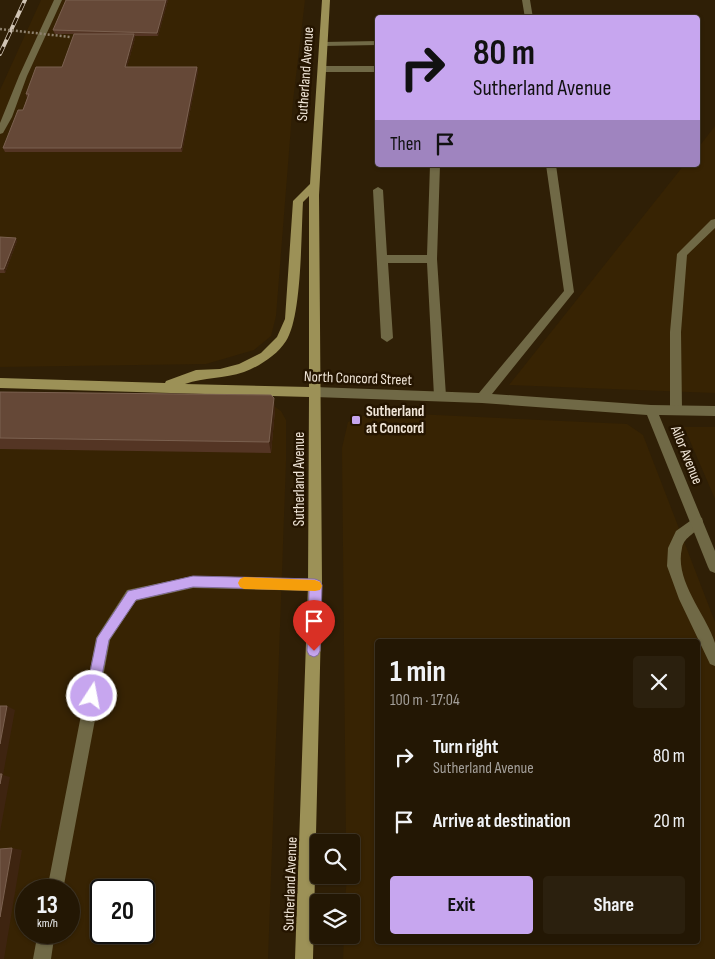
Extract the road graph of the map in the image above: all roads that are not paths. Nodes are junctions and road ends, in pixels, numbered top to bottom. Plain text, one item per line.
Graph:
1 (58, 0) edge
2 (326, 0) edge
3 (526, 0) edge
4 (528, 15) edge
5 (375, 43) edge
6 (323, 44) junction
7 (322, 69) junction
8 (375, 70) edge
9 (0, 131) edge
10 (435, 167) edge
11 (551, 167) edge
12 (314, 186) junction
13 (378, 190) dead end
14 (715, 222) edge
15 (408, 259) junction
16 (383, 260) junction
17 (432, 260) junction
18 (433, 278) junction
19 (387, 338) dead end
20 (0, 383) edge
21 (162, 387) junction
22 (315, 392) junction
23 (440, 396) junction
24 (482, 398) junction
25 (651, 410) junction
26 (676, 410) junction
27 (715, 411) edge
28 (697, 522) junction
29 (715, 567) edge
30 (315, 585) junction
31 (715, 659) edge
32 (57, 879) edge
33 (45, 944) edge
34 (42, 959) edge
35 (304, 959) edge

1 - 9 street
2 - 6 street, Sutherland Avenue
3 - 4 street
5 - 6 street
6 - 7 street, Sutherland Avenue
7 - 8 street
7 - 12 street, Sutherland Avenue
10 - 17 street
11 - 24 street
12 - 21 street
12 - 22 street, Sutherland Avenue
13 - 16 street
14 - 26 street
15 - 16 street
15 - 17 street
15 - 18 street
16 - 19 street
17 - 18 street
18 - 23 street
20 - 21 street, North Concord Street
21 - 22 street, North Concord Street
22 - 23 street, North Concord Street
22 - 30 street, Sutherland Avenue
23 - 24 street, North Concord Street
24 - 25 street, North Concord Street
25 - 26 street, North Concord Street
25 - 28 street, Ailor Avenue
26 - 27 street, North Concord Street
28 - 29 street, Ailor Avenue
28 - 31 street
30 - 32 street
30 - 35 street, Sutherland Avenue
33 - 34 street

